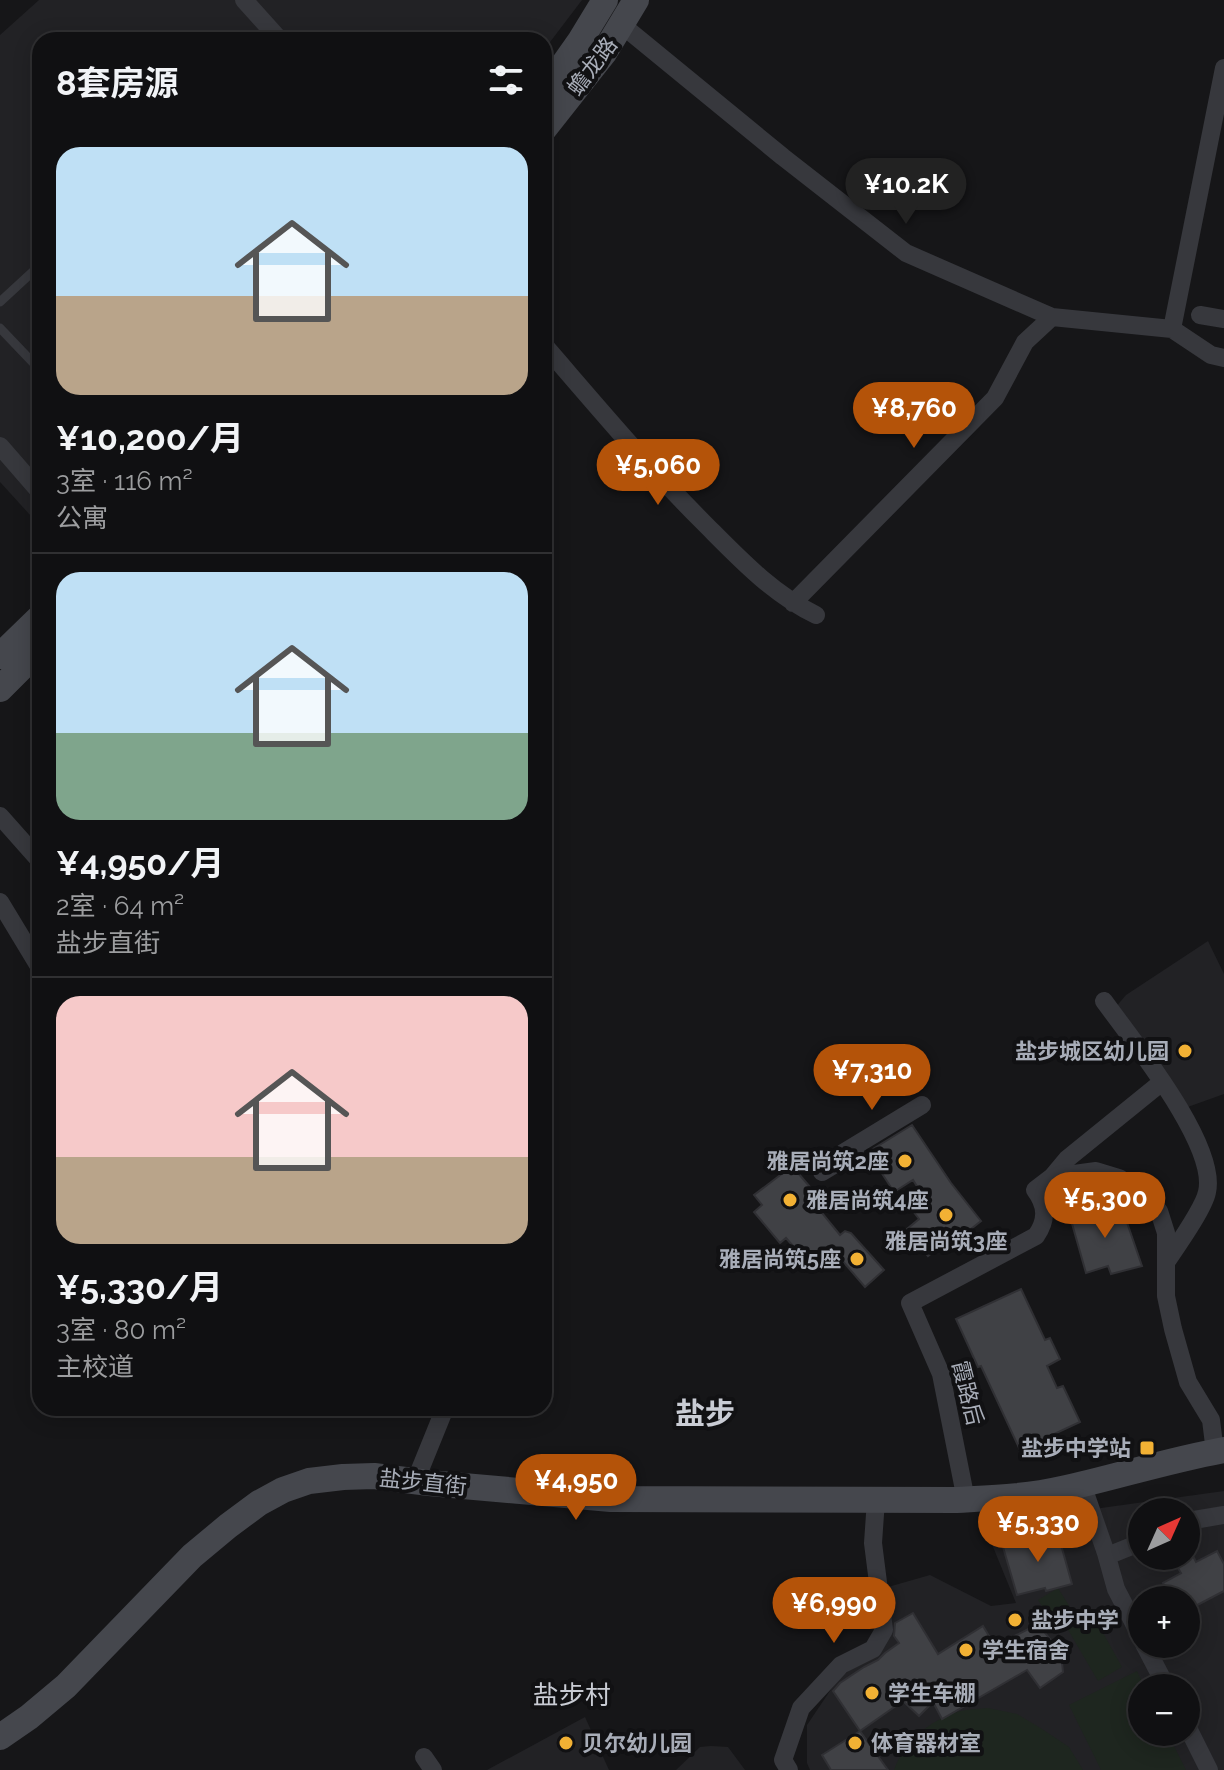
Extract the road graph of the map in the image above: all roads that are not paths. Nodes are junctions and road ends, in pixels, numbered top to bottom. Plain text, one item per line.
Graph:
1 (244, 0) edge
2 (636, 0) edge
3 (603, 4) edge
4 (622, 25) junction
5 (273, 32) edge
6 (1224, 68) edge
7 (552, 81) edge
8 (552, 119) edge
9 (32, 272) edge
10 (0, 302) edge
11 (1200, 315) dead end
12 (1052, 317) junction
13 (1224, 319) edge
14 (0, 328) edge
15 (1172, 329) junction
16 (552, 354) edge
17 (1224, 358) edge
18 (32, 362) edge
19 (0, 446) edge
20 (32, 483) edge
21 (793, 603) junction
22 (816, 615) dead end
23 (32, 625) edge
24 (0, 656) edge
25 (32, 657) edge
26 (0, 689) edge
27 (0, 816) edge
28 (32, 852) edge
29 (0, 902) edge
30 (32, 955) edge
31 (1104, 1001) dead end
32 (1162, 1082) junction
33 (922, 1105) dead end
34 (875, 1135) junction
35 (843, 1153) dead end
36 (822, 1172) dead end
37 (1052, 1177) junction
38 (1167, 1261) junction
39 (442, 1416) edge
40 (1220, 1451) edge
41 (415, 1482) junction
42 (1082, 1484) junction
43 (876, 1500) junction
44 (966, 1500) junction
45 (1224, 1515) edge
46 (1200, 1519) edge
47 (1128, 1548) edge
48 (1107, 1556) junction
49 (1128, 1613) edge
50 (0, 1737) edge
51 (1197, 1746) edge
52 (789, 1770) edge
53 (1209, 1770) edge

1 - 5 street
2 - 4 main road, 蟾龙路
3 - 4 main road
3 - 7 main road, 蟾龙路
4 - 8 main road, 蟾龙路
4 - 12 street
6 - 15 street
9 - 10 lane
11 - 13 street
12 - 15 street
12 - 21 street
14 - 18 lane
15 - 17 street
16 - 21 street
19 - 20 street
21 - 22 street
23 - 24 main road
25 - 26 main road
27 - 28 street
29 - 30 street
31 - 32 street
32 - 37 street
32 - 38 street
33 - 34 street
34 - 35 street
34 - 36 street
37 - 38 street
37 - 44 street, 霞路后
38 - 40 street
39 - 41 street
40 - 42 main road, 盐步直街
41 - 43 main road, 盐步直街
41 - 50 main road, 盐步直街
42 - 44 main road, 盐步直街
42 - 48 street
43 - 44 main road, 盐步直街
43 - 52 street
45 - 46 street
47 - 48 street
48 - 49 street
51 - 53 street

